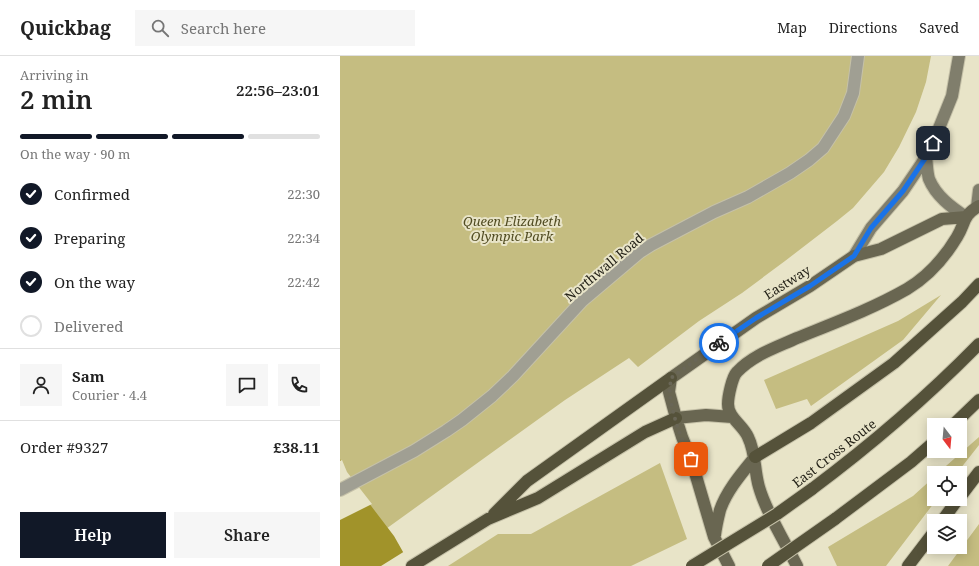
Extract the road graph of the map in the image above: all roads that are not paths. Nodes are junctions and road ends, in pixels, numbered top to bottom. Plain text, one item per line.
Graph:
1 (858, 56) edge
2 (959, 56) edge
3 (926, 157) junction
4 (979, 190) edge
5 (978, 206) edge
6 (966, 216) junction
7 (854, 256) junction
8 (979, 284) edge
9 (979, 344) edge
10 (671, 378) junction
11 (979, 400) edge
12 (732, 417) junction
13 (676, 418) junction
14 (960, 418) edge
15 (927, 448) edge
16 (755, 458) junction
17 (979, 472) edge
18 (967, 488) edge
19 (340, 490) edge
20 (488, 519) junction
21 (714, 537) junction
22 (927, 541) edge
23 (412, 566) edge
24 (692, 566) edge
25 (730, 566) edge
26 (768, 566) edge
27 (797, 566) edge
28 (908, 566) edge

1 - 19 street, Northwall Road
2 - 3 street
3 - 6 street
3 - 7 street
4 - 5 street
5 - 6 main road
6 - 7 main road, Eastway
6 - 12 main road
7 - 10 main road, Eastway
8 - 16 highway
9 - 24 highway, East Cross Route, bridge
10 - 13 main road
10 - 20 highway
11 - 14 highway
12 - 13 main road
12 - 16 main road
13 - 20 highway
13 - 21 main road
15 - 26 highway, bridge
16 - 21 main road
16 - 27 main road
17 - 18 highway
20 - 23 highway
21 - 25 main road
22 - 28 highway

